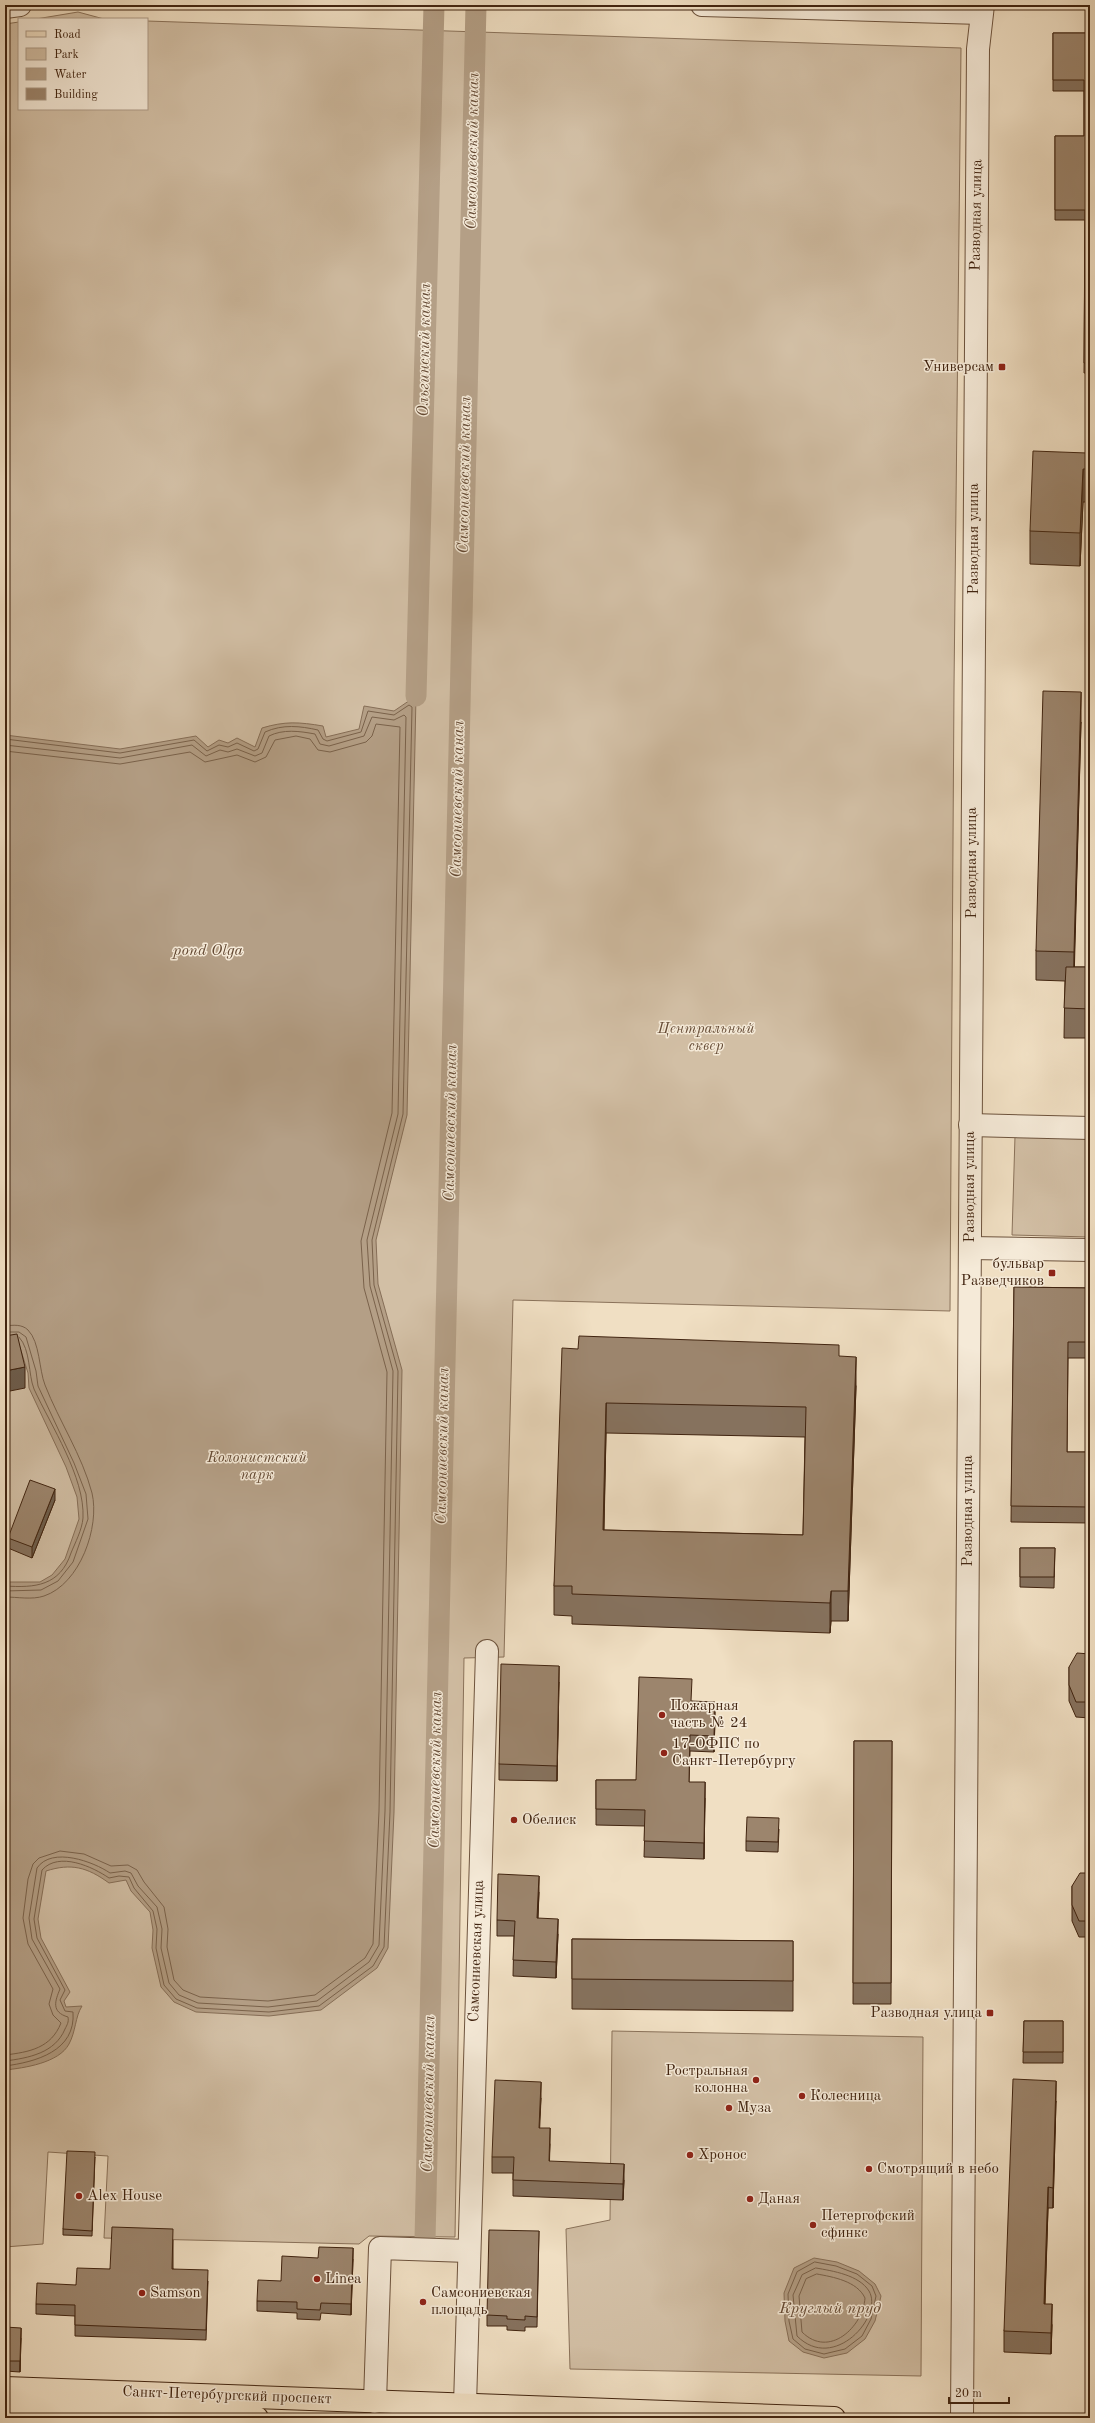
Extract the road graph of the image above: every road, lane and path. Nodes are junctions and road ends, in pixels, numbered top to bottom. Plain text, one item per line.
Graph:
1 (20, 5) edge
2 (702, 5) edge
3 (5, 8) edge
4 (982, 9) edge
5 (970, 1125) junction
6 (1090, 1128) edge
7 (970, 1248) junction
8 (1090, 1250) edge
9 (487, 1651) dead end
10 (468, 2251) junction
11 (5, 2388) edge
12 (375, 2402) junction
13 (465, 2405) junction
14 (5, 2409) edge
15 (257, 2418) edge
16 (834, 2418) edge
17 (962, 2418) edge

1 - 3 street
2 - 4 street
4 - 5 street, Разводная улица
5 - 6 street
5 - 7 street, Разводная улица
7 - 8 street
7 - 17 street, Разводная улица
9 - 10 street, Самсониевская улица
10 - 12 street
10 - 13 street
11 - 12 main road, Санкт-Петербургский проспект
12 - 13 main road, Санкт-Петербургский проспект
13 - 16 main road, Санкт-Петербургский проспект
14 - 15 main road, Санкт-Петербургский проспект

